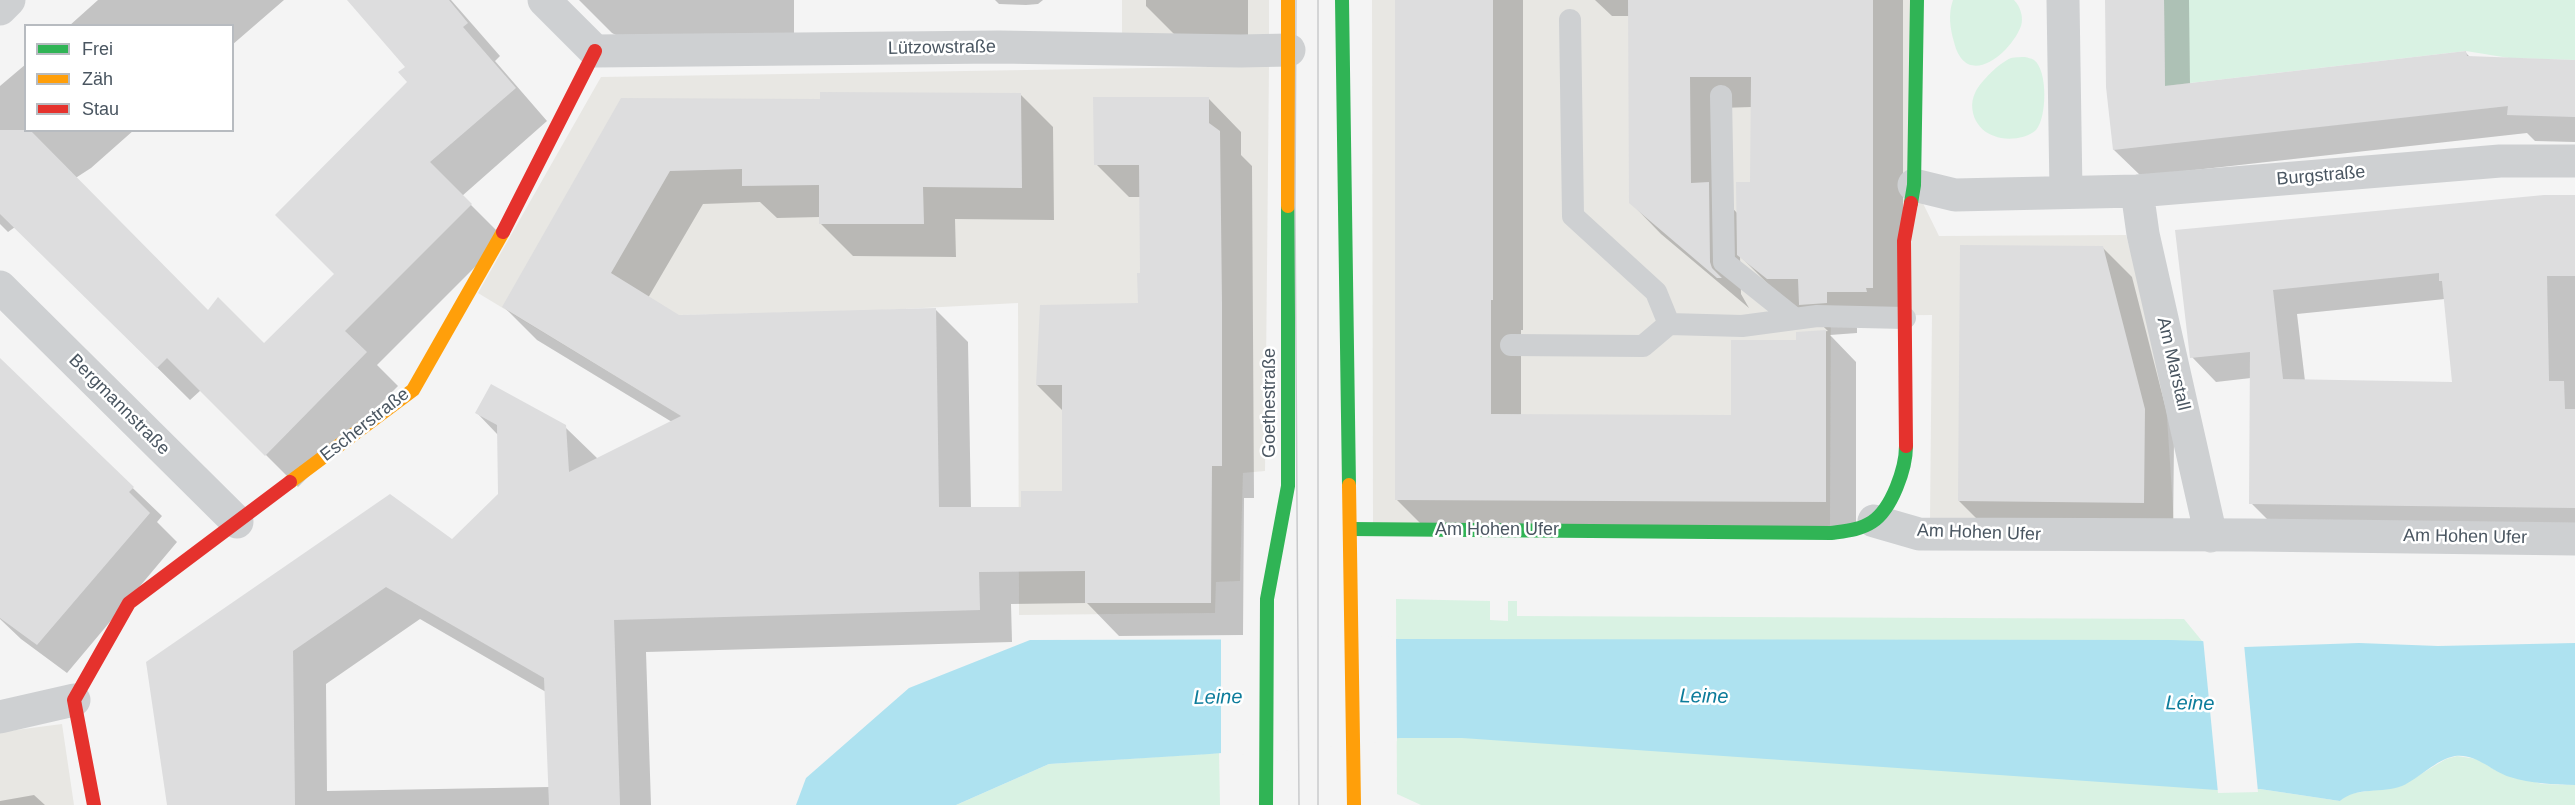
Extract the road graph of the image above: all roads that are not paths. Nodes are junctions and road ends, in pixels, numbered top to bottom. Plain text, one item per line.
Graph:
1 (9, 0) edge
2 (544, 0) edge
3 (1288, 0) edge
4 (1342, 0) edge
5 (1917, 0) edge
6 (2063, 0) edge
7 (0, 9) edge
8 (1570, 20) dead end
9 (1288, 50) junction
10 (595, 51) junction
11 (1722, 96) dead end
12 (2575, 161) edge
13 (1914, 185) junction
14 (2066, 192) junction
15 (2137, 192) junction
16 (0, 287) edge
17 (1794, 318) junction
18 (1905, 318) junction
19 (1670, 324) junction
20 (1511, 345) dead end
21 (1874, 521) junction
22 (237, 522) junction
23 (1351, 530) junction
24 (2211, 536) junction
25 (2575, 539) edge
26 (74, 700) junction
27 (0, 717) edge
28 (1266, 800) edge
29 (1354, 800) edge
30 (94, 805) edge

1 - 7 street
2 - 10 street
3 - 9 street, Goethestraße
4 - 23 street
5 - 13 street
6 - 14 street
8 - 19 lane
9 - 10 street, Lützowstraße
9 - 28 street, Goethestraße
10 - 22 street, Escherstraße
11 - 17 lane
12 - 15 street, Burgstraße
13 - 14 street
13 - 18 street
14 - 15 street, Burgstraße
15 - 24 street, Am Marstall
16 - 22 street, Bergmannstraße
17 - 18 lane
17 - 19 lane
18 - 21 street
19 - 20 lane
21 - 23 street, Am Hohen Ufer
21 - 24 street, Am Hohen Ufer
22 - 26 street, Escherstraße
23 - 29 street
24 - 25 street, Am Hohen Ufer
26 - 27 street
26 - 30 street

